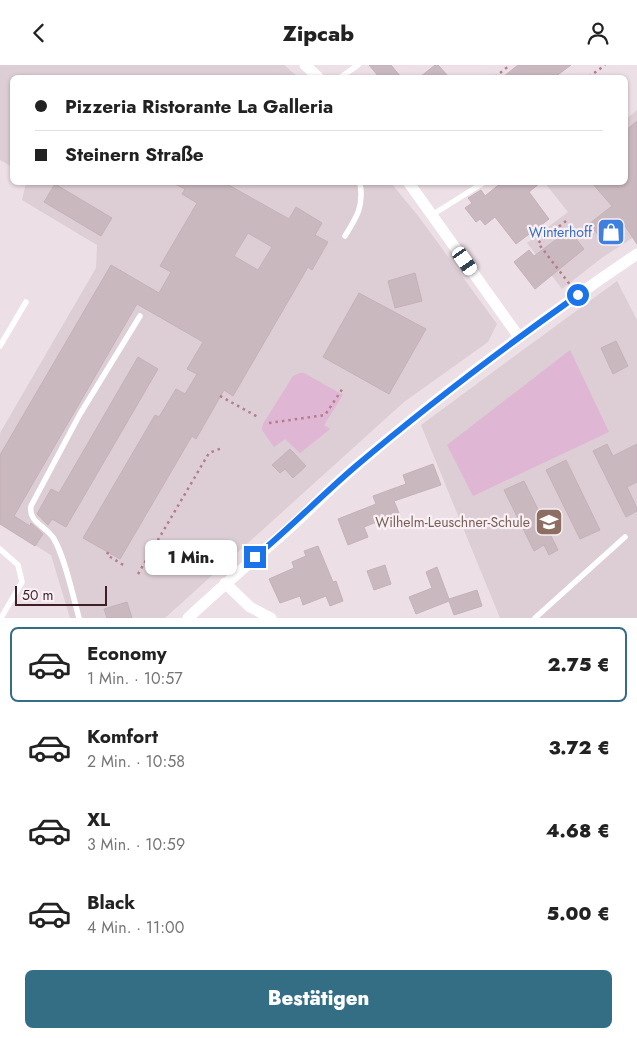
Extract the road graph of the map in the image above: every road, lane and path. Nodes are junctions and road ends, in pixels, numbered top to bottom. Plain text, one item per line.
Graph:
1 (305, 65) edge
2 (358, 65) edge
3 (510, 65) edge
4 (605, 65) edge
5 (316, 75) edge
6 (344, 75) edge
7 (498, 75) edge
8 (592, 75) edge
9 (360, 185) edge
10 (410, 185) edge
11 (480, 185) edge
12 (432, 215) junction
13 (566, 221) dead end
14 (345, 237) dead end
15 (637, 254) edge
16 (578, 295) junction
17 (26, 302) dead end
18 (140, 316) dead end
19 (519, 337) junction
20 (0, 346) edge
21 (343, 388) dead end
22 (220, 396) dead end
23 (258, 417) dead end
24 (269, 423) dead end
25 (222, 448) dead end
26 (625, 537) dead end
27 (0, 549) edge
28 (108, 552) dead end
29 (126, 566) dead end
30 (138, 574) dead end
31 (225, 583) junction
32 (0, 618) edge
33 (79, 618) edge
34 (188, 618) edge
35 (271, 618) edge
36 (535, 618) edge

1 - 5 street
2 - 6 lane
3 - 7 path
4 - 8 path
9 - 14 lane
10 - 12 street
11 - 12 lane
12 - 19 street
13 - 16 path
15 - 16 street
16 - 19 street
17 - 20 lane
18 - 33 lane
19 - 31 street
21 - 24 path
22 - 23 path
25 - 30 path
26 - 36 lane
27 - 32 lane
28 - 29 path
31 - 34 street
31 - 35 street

